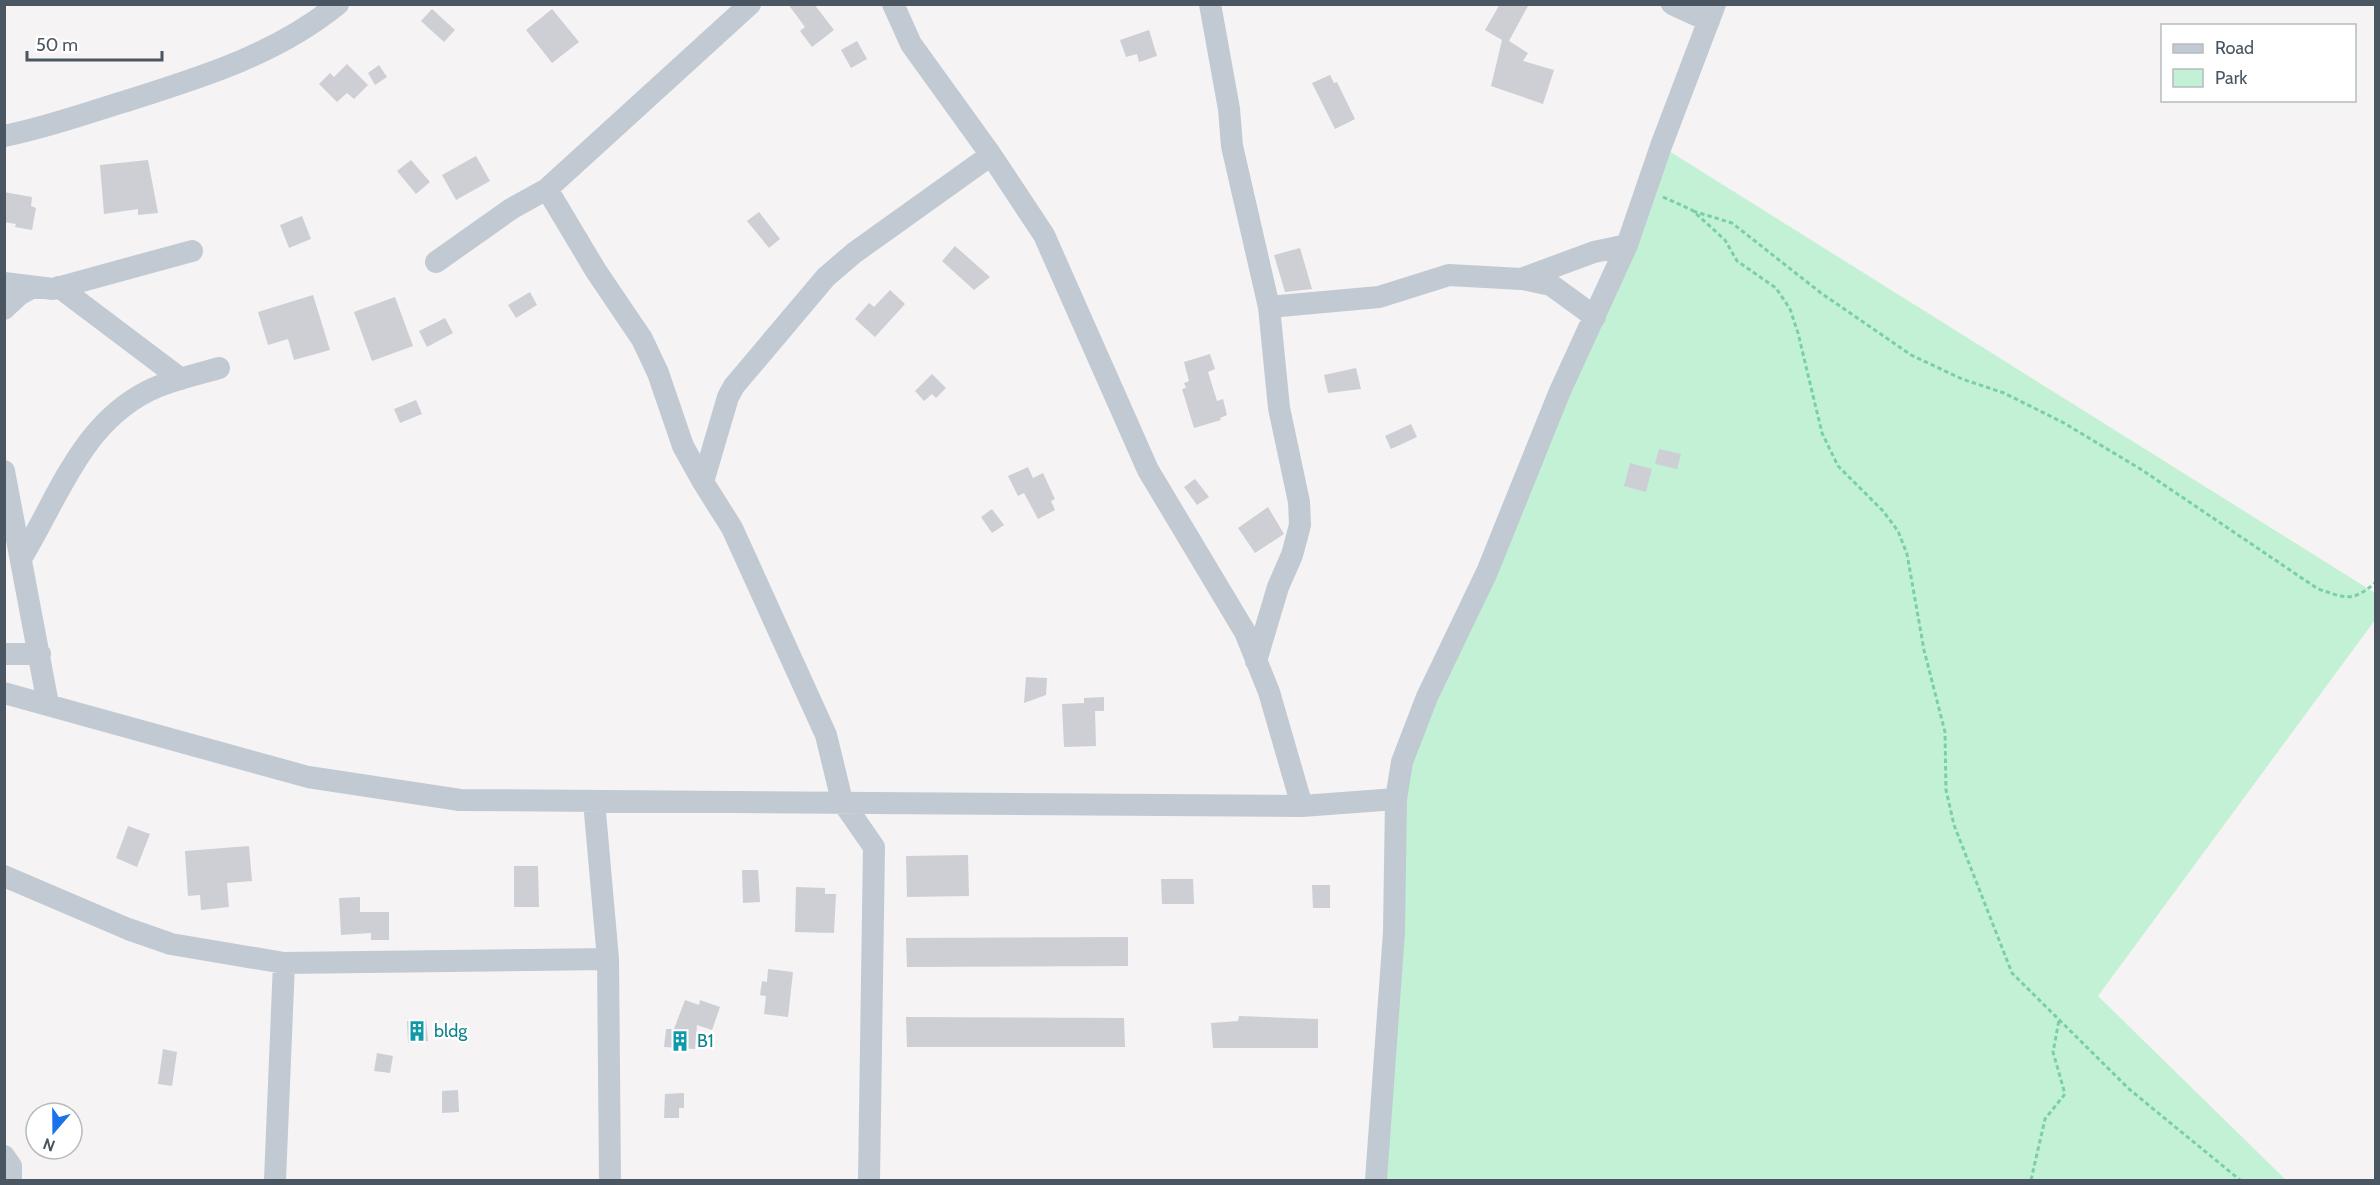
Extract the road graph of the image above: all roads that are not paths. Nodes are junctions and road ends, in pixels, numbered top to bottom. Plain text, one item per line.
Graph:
1 (338, 4) edge
2 (750, 4) edge
3 (892, 4) edge
4 (1210, 4) edge
5 (1672, 4) edge
6 (1712, 13) edge
7 (4, 135) edge
8 (991, 154) junction
9 (547, 189) junction
10 (1627, 245) junction
11 (192, 251) dead end
12 (436, 262) dead end
13 (1521, 279) junction
14 (4, 283) edge
15 (33, 287) junction
16 (59, 287) junction
17 (1269, 307) junction
18 (4, 309) edge
19 (1595, 317) junction
20 (219, 368) dead end
21 (181, 379) junction
22 (4, 471) edge
23 (704, 482) junction
24 (22, 557) junction
25 (4, 654) edge
26 (40, 654) junction
27 (1256, 661) junction
28 (4, 693) edge
29 (48, 704) junction
30 (1396, 799) junction
31 (594, 801) junction
32 (842, 801) junction
33 (1302, 806) junction
34 (4, 876) edge
35 (608, 959) junction
36 (284, 963) junction
37 (4, 1156) edge
38 (11, 1180) edge
39 (275, 1180) edge
40 (610, 1180) edge
41 (868, 1180) edge
42 (1376, 1180) edge

1 - 7 street
2 - 9 street
3 - 8 street
4 - 17 street
5 - 6 street
6 - 10 street
8 - 23 street
8 - 27 street
9 - 12 street
9 - 23 street
10 - 13 street
10 - 19 street
11 - 16 street
13 - 17 street
13 - 19 street
14 - 15 street
15 - 16 street
15 - 18 street
16 - 21 street
17 - 27 street
19 - 30 street
20 - 21 street
21 - 24 street
22 - 24 street
23 - 32 street
24 - 26 street
25 - 26 street
26 - 29 street
27 - 33 street
28 - 29 street
29 - 31 street
30 - 33 street
30 - 42 street
31 - 32 street
31 - 35 street
32 - 33 street
32 - 41 street
34 - 36 street
35 - 36 street
35 - 40 street
36 - 39 street
37 - 38 street

